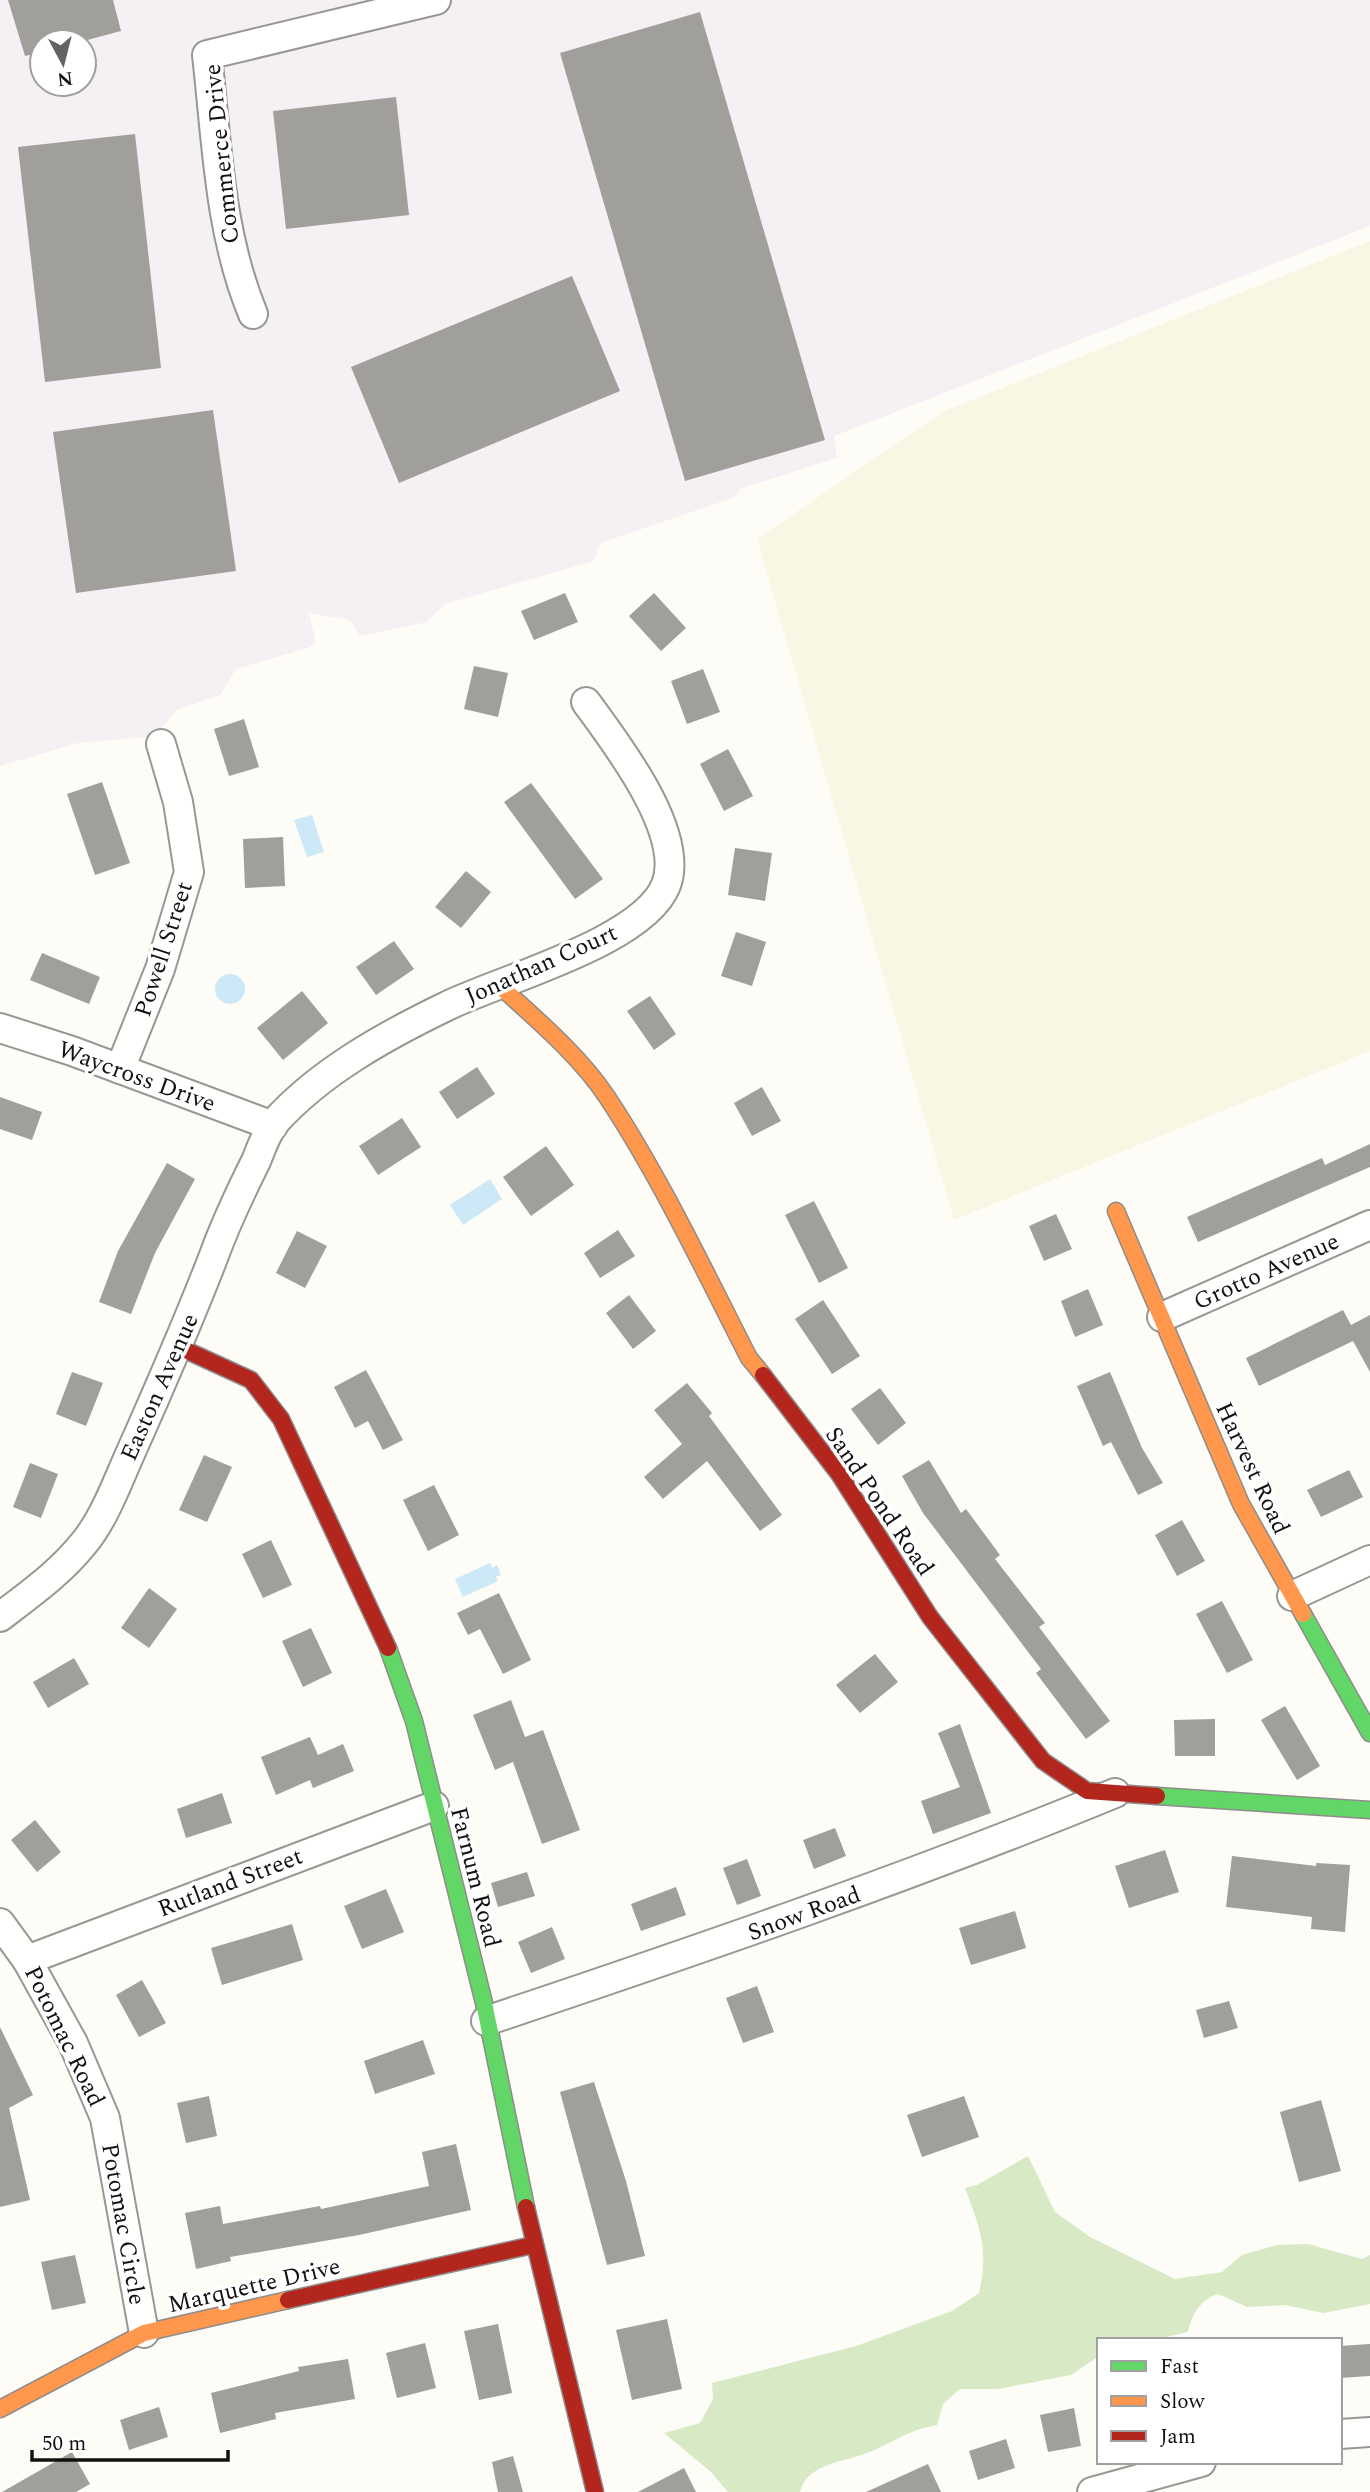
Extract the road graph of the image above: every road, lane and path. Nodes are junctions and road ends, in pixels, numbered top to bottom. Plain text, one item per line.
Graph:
1 (436, 0) edge
2 (253, 314) dead end
3 (586, 702) dead end
4 (161, 744) dead end
5 (499, 986) junction
6 (0, 1028) edge
7 (120, 1069) junction
8 (272, 1126) junction
9 (1116, 1211) dead end
10 (1370, 1225) edge
11 (1162, 1317) junction
12 (179, 1347) junction
13 (1370, 1560) edge
14 (1292, 1596) junction
15 (0, 1617) edge
16 (1370, 1733) edge
17 (1117, 1792) junction
18 (434, 1806) junction
19 (1370, 1810) edge
20 (0, 1923) edge
21 (27, 1960) junction
22 (486, 2021) junction
23 (104, 2116) joint
24 (533, 2245) junction
25 (144, 2333) junction
26 (0, 2409) edge
27 (1370, 2432) edge
28 (1342, 2434) edge
29 (1194, 2464) edge
30 (595, 2492) edge
31 (1092, 2492) edge

1 - 2 street, Commerce Drive
3 - 5 street, Jonathan Court
4 - 7 street, Powell Street
5 - 8 street, Jonathan Court
5 - 17 street, Sand Pond Road
6 - 7 street, Waycross Drive
7 - 8 street, Waycross Drive
8 - 12 street, Easton Avenue
9 - 11 street, Harvest Road
10 - 11 street, Grotto Avenue
11 - 14 street, Harvest Road
12 - 15 street, Easton Avenue
12 - 18 street, Farnum Road
13 - 14 street
14 - 16 street, Harvest Road
17 - 19 street, Sand Pond Road
17 - 22 street, Snow Road
18 - 21 street, Rutland Street
18 - 22 street, Farnum Road
20 - 21 street, Potomac Road
21 - 23 street, Potomac Road
22 - 24 street, Farnum Road
23 - 25 street, Potomac Circle
24 - 25 street, Marquette Drive
24 - 30 street, Farnum Road
25 - 26 street, Marquette Drive
27 - 28 street
29 - 31 street

